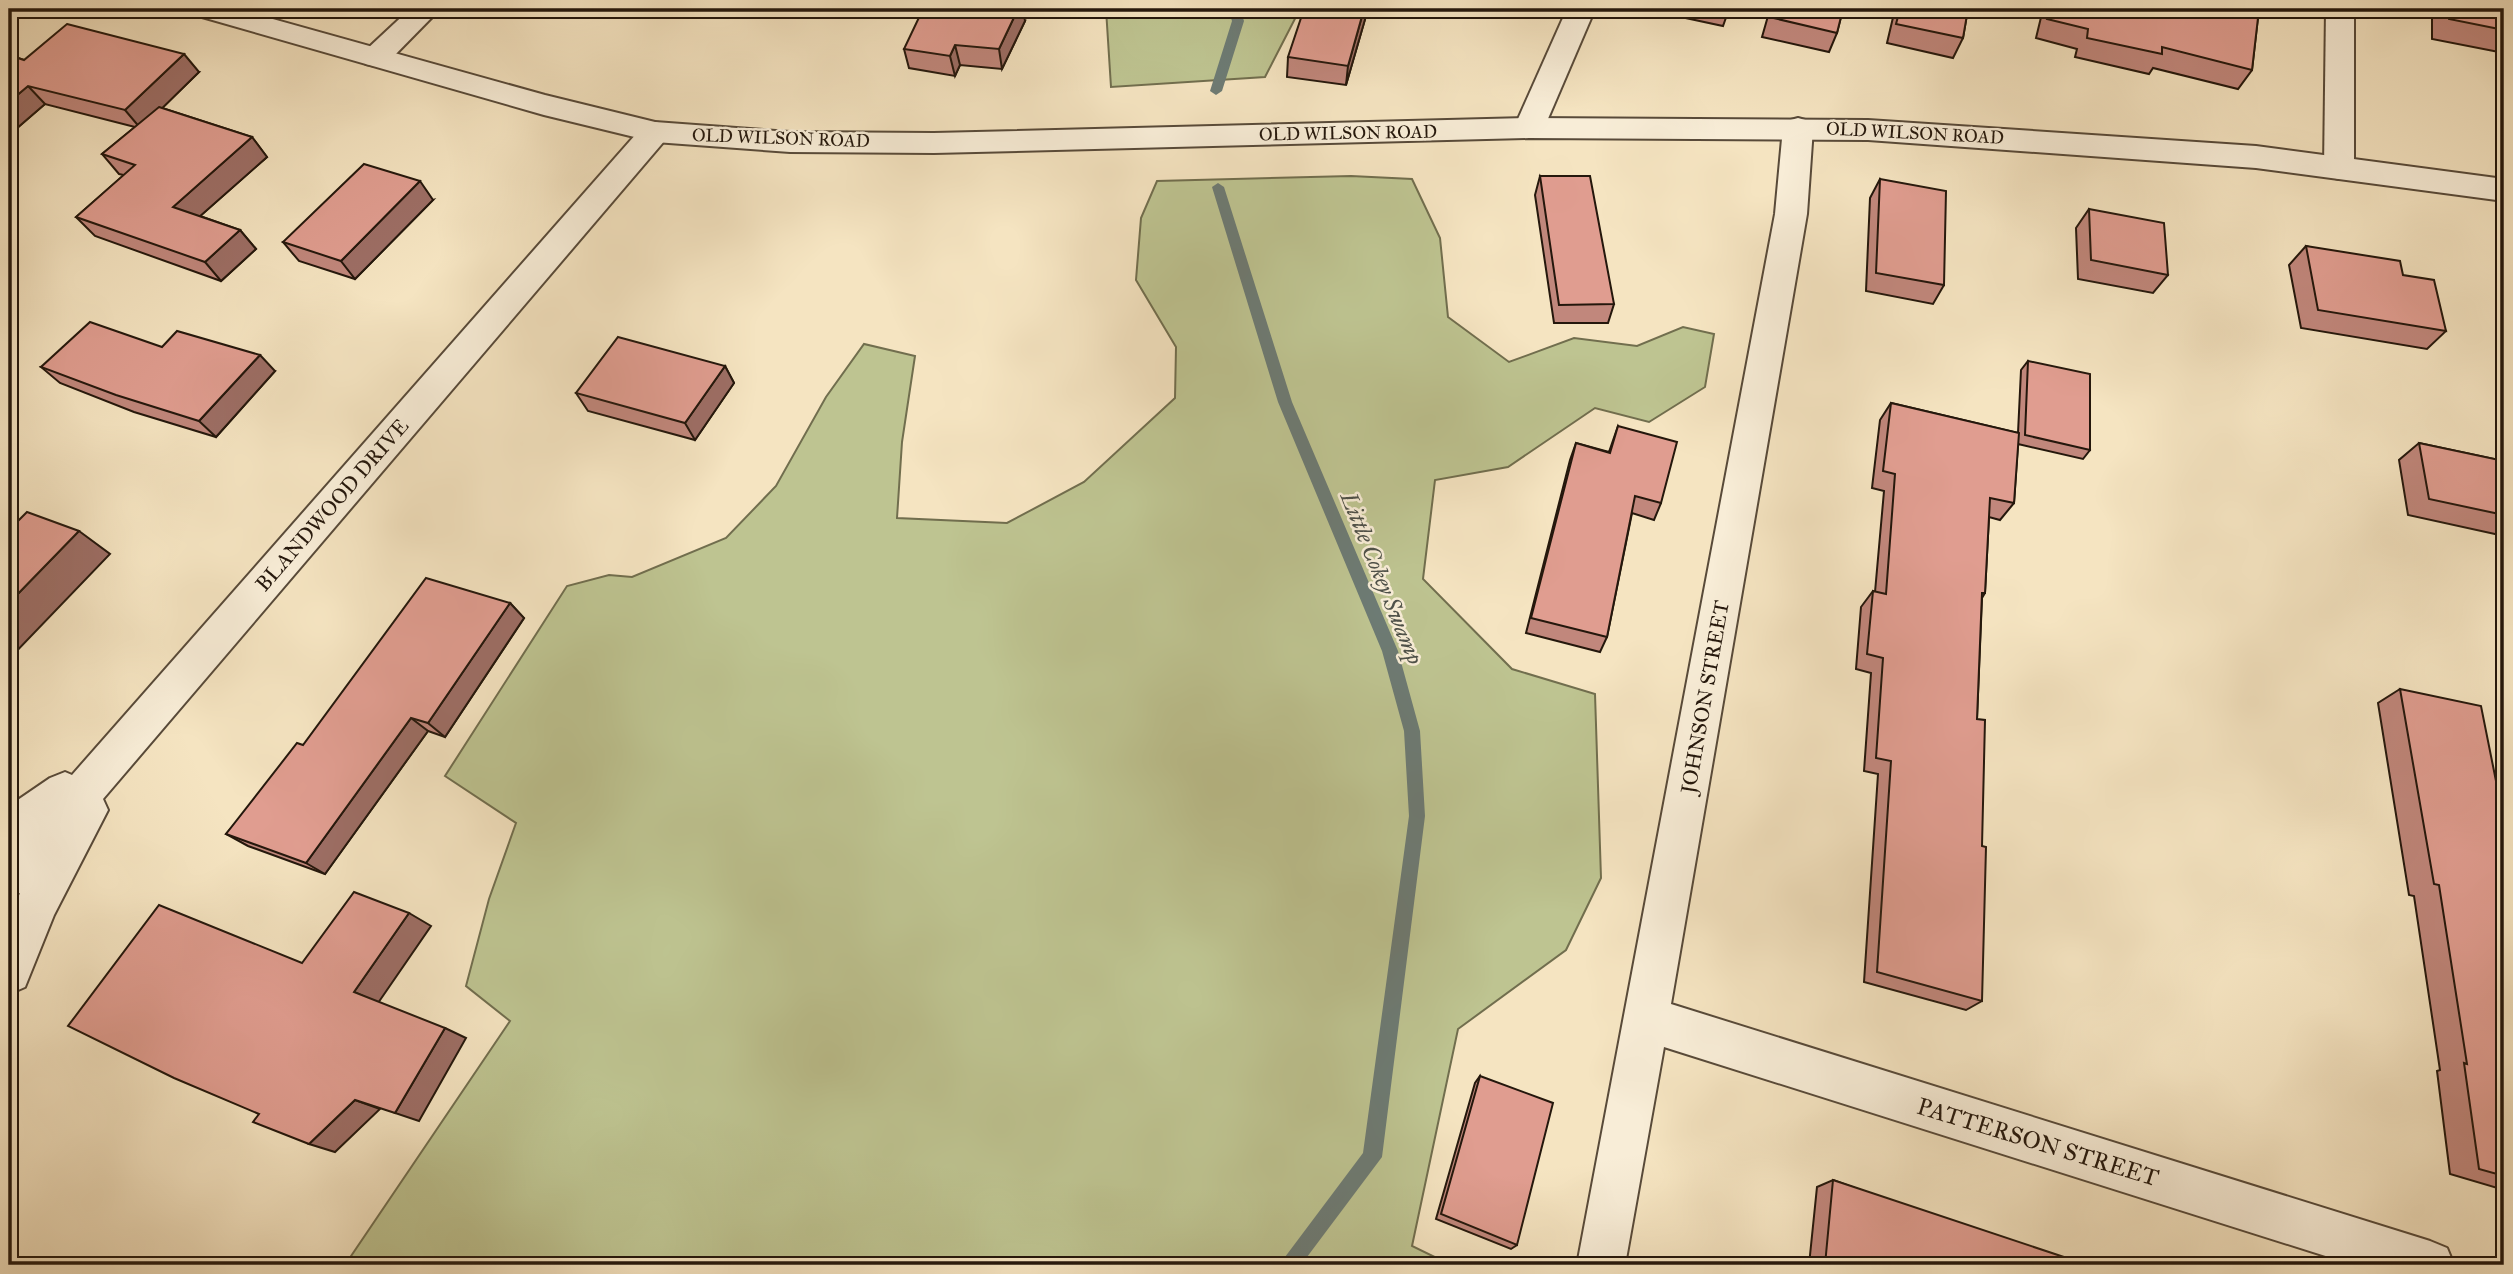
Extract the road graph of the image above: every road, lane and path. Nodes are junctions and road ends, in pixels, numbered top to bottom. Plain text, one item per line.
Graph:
1 (205, 9) edge
2 (426, 9) edge
3 (1581, 9) edge
4 (2340, 9) edge
5 (376, 57) junction
6 (1529, 128) junction
7 (1798, 128) junction
8 (655, 132) junction
9 (2339, 168) junction
10 (2504, 190) edge
11 (117, 753) junction
12 (9, 830) edge
13 (9, 877) edge
14 (9, 972) edge
15 (1647, 1019) junction
16 (1601, 1265) edge
17 (2430, 1265) edge

1 - 5 street, OLD WILSON ROAD
2 - 5 street
3 - 6 street
4 - 9 street
5 - 8 street, OLD WILSON ROAD
6 - 7 street, OLD WILSON ROAD
6 - 8 street, OLD WILSON ROAD
7 - 9 street, OLD WILSON ROAD
7 - 15 street, JOHNSON STREET
8 - 11 street, BLANDWOOD DRIVE
9 - 10 street, OLD WILSON ROAD
11 - 12 street
11 - 13 street, BLANDWOOD DRIVE
11 - 14 street
15 - 16 street, JOHNSON STREET
15 - 17 street, PATTERSON STREET

